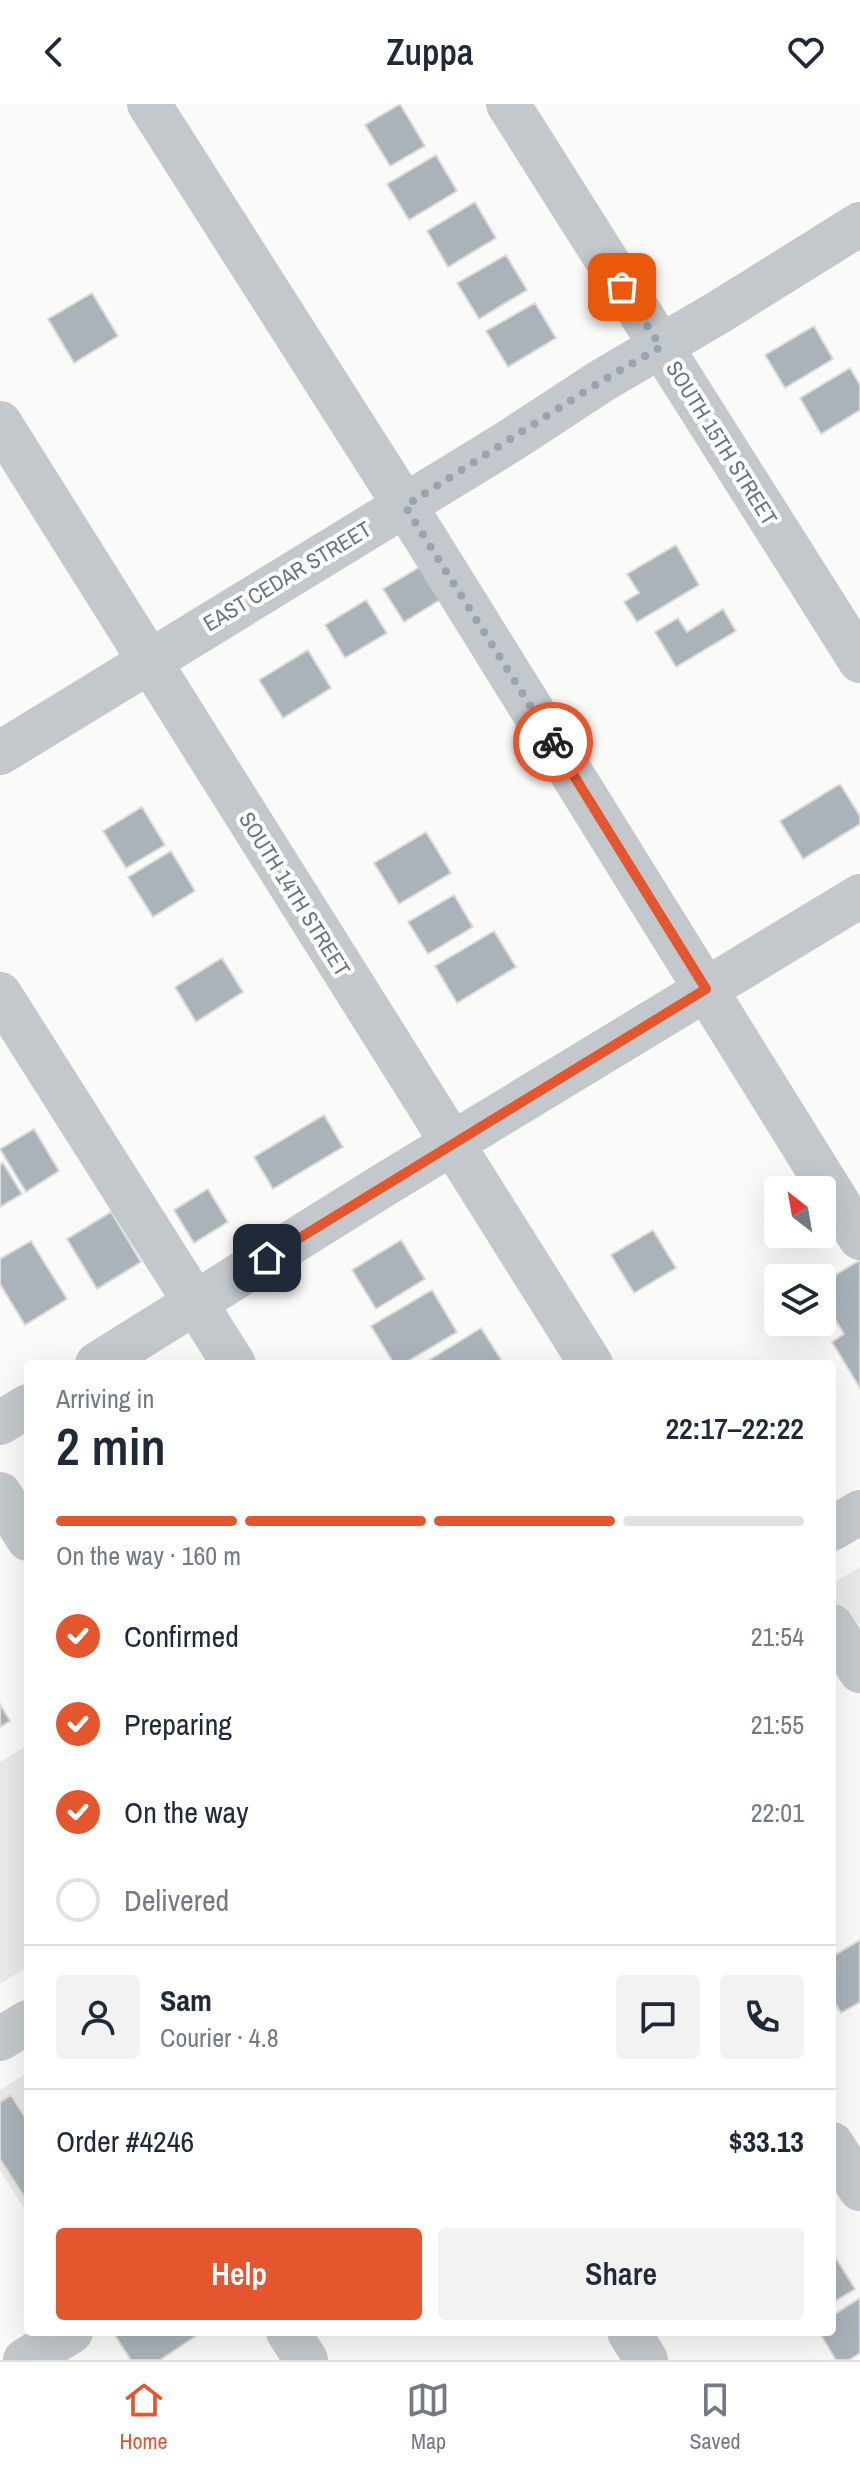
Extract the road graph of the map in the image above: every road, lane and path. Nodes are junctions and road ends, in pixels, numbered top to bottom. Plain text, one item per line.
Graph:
1 (149, 104) edge
2 (508, 104) edge
3 (860, 224) edge
4 (661, 347) junction
5 (0, 423) edge
6 (405, 506) junction
7 (148, 661) junction
8 (860, 661) edge
9 (0, 753) edge
10 (860, 896) edge
11 (706, 989) junction
12 (0, 994) edge
13 (452, 1144) junction
14 (860, 1238) edge
15 (195, 1303) junction
16 (103, 1360) edge
17 (231, 1360) edge
18 (588, 1360) edge
19 (24, 1408) edge
20 (0, 1423) edge
21 (0, 1494) edge
22 (860, 1512) edge
23 (836, 1527) edge
24 (24, 1533) edge
25 (836, 1632) edge
26 (860, 1671) edge
27 (24, 2024) edge
28 (0, 2039) edge
29 (836, 2150) edge
30 (860, 2189) edge
31 (64, 2336) edge
32 (291, 2336) edge
33 (631, 2336) edge
34 (25, 2360) edge
35 (306, 2360) edge
36 (646, 2360) edge

1 - 6 street
2 - 4 street, SOUTH 15TH STREET
3 - 4 street, EAST CEDAR STREET
4 - 6 street, EAST CEDAR STREET
4 - 8 street, SOUTH 15TH STREET
5 - 7 street, SOUTH 14TH STREET
6 - 7 street, EAST CEDAR STREET
6 - 11 street
7 - 9 street, EAST CEDAR STREET
7 - 13 street, SOUTH 14TH STREET
10 - 11 street
11 - 13 street
11 - 14 street
12 - 15 street
13 - 15 street
13 - 18 street, SOUTH 14TH STREET
15 - 16 street
15 - 17 street
19 - 20 street
21 - 24 street
22 - 23 street
25 - 26 street
27 - 28 street
29 - 30 street
31 - 34 street
32 - 35 street
33 - 36 street

